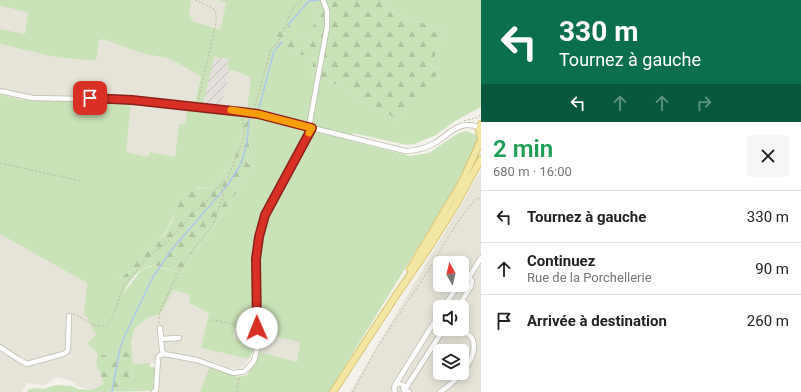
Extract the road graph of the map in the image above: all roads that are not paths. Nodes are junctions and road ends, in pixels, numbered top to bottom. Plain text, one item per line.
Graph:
1 (323, 0) edge
2 (0, 91) edge
3 (480, 124) edge
4 (311, 128) junction
5 (481, 139) edge
6 (481, 159) edge
7 (481, 258) edge
8 (469, 277) joint
9 (471, 286) joint
10 (397, 294) junction
11 (462, 300) edge
12 (69, 316) road end
13 (433, 326) edge
14 (160, 328) road end
15 (469, 334) edge
16 (440, 336) edge
17 (179, 338) dead end
18 (161, 339) junction
19 (0, 347) edge
20 (360, 349) junction
21 (164, 354) junction
22 (395, 385) junction
23 (406, 391) edge
24 (154, 392) edge
25 (333, 392) edge
26 (338, 392) edge
27 (395, 392) edge
28 (440, 392) edge

1 - 4 street
2 - 4 street
3 - 4 street
3 - 5 main road
4 - 21 street
5 - 10 main road
6 - 10 main road
7 - 8 street
8 - 9 street
9 - 11 street
10 - 20 main road
12 - 19 street
13 - 22 street
14 - 18 street
15 - 28 street
16 - 23 street
17 - 18 street
18 - 21 street
20 - 25 main road
20 - 26 main road
21 - 24 street
22 - 23 street
22 - 27 street

